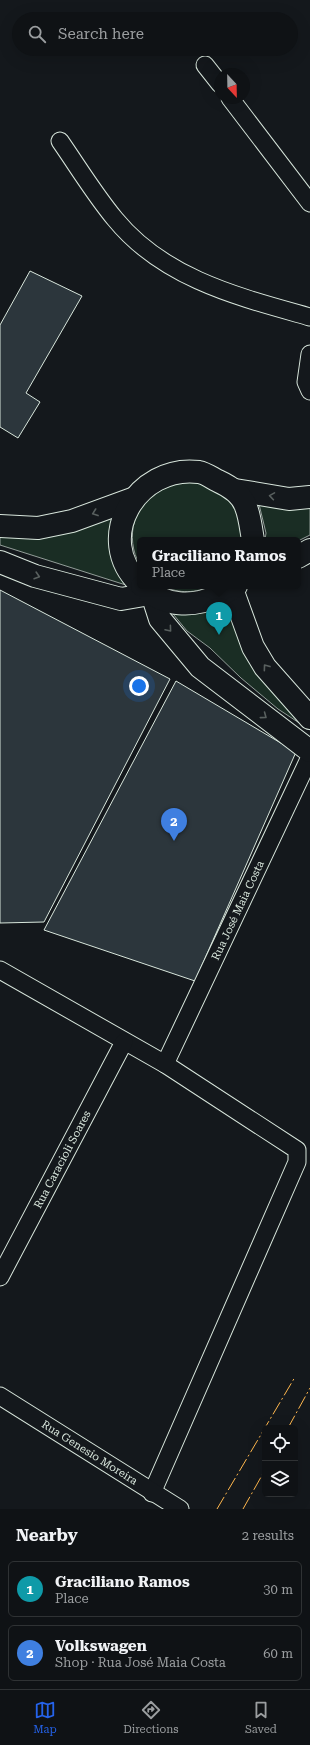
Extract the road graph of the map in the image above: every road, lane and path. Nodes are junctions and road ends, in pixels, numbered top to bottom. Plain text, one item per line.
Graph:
1 (205, 65) dead end
2 (214, 76) edge
3 (235, 104) edge
4 (60, 141) dead end
5 (310, 203) edge
6 (310, 316) edge
7 (310, 354) edge
8 (310, 391) edge
9 (235, 490) junction
10 (310, 497) edge
11 (132, 499) junction
12 (0, 526) edge
13 (252, 537) edge
14 (310, 550) edge
15 (301, 555) edge
16 (0, 562) edge
17 (137, 581) edge
18 (146, 589) edge
19 (232, 589) edge
20 (234, 589) edge
21 (310, 718) edge
22 (310, 751) edge
23 (310, 757) edge
24 (0, 970) edge
25 (124, 1042) junction
26 (165, 1064) junction
27 (0, 1277) edge
28 (0, 1396) edge
29 (152, 1493) junction
30 (180, 1509) edge

1 - 2 street
3 - 5 street
4 - 6 street
7 - 8 street
10 -> 9 main road
9 - 11 main road
9 - 13 main road
11 -> 12 main road
11 - 17 main road
14 - 15 main road
16 -> 18 main road
18 - 19 main road
18 -> 22 main road
21 -> 20 main road
23 - 26 street, Rua José Maia Costa
24 - 25 street
25 - 26 street
25 - 27 street, Rua Caracioli Soares
26 - 29 street
28 - 29 street, Rua Genesio Moreira
29 - 30 street, Rua Genesio Moreira

